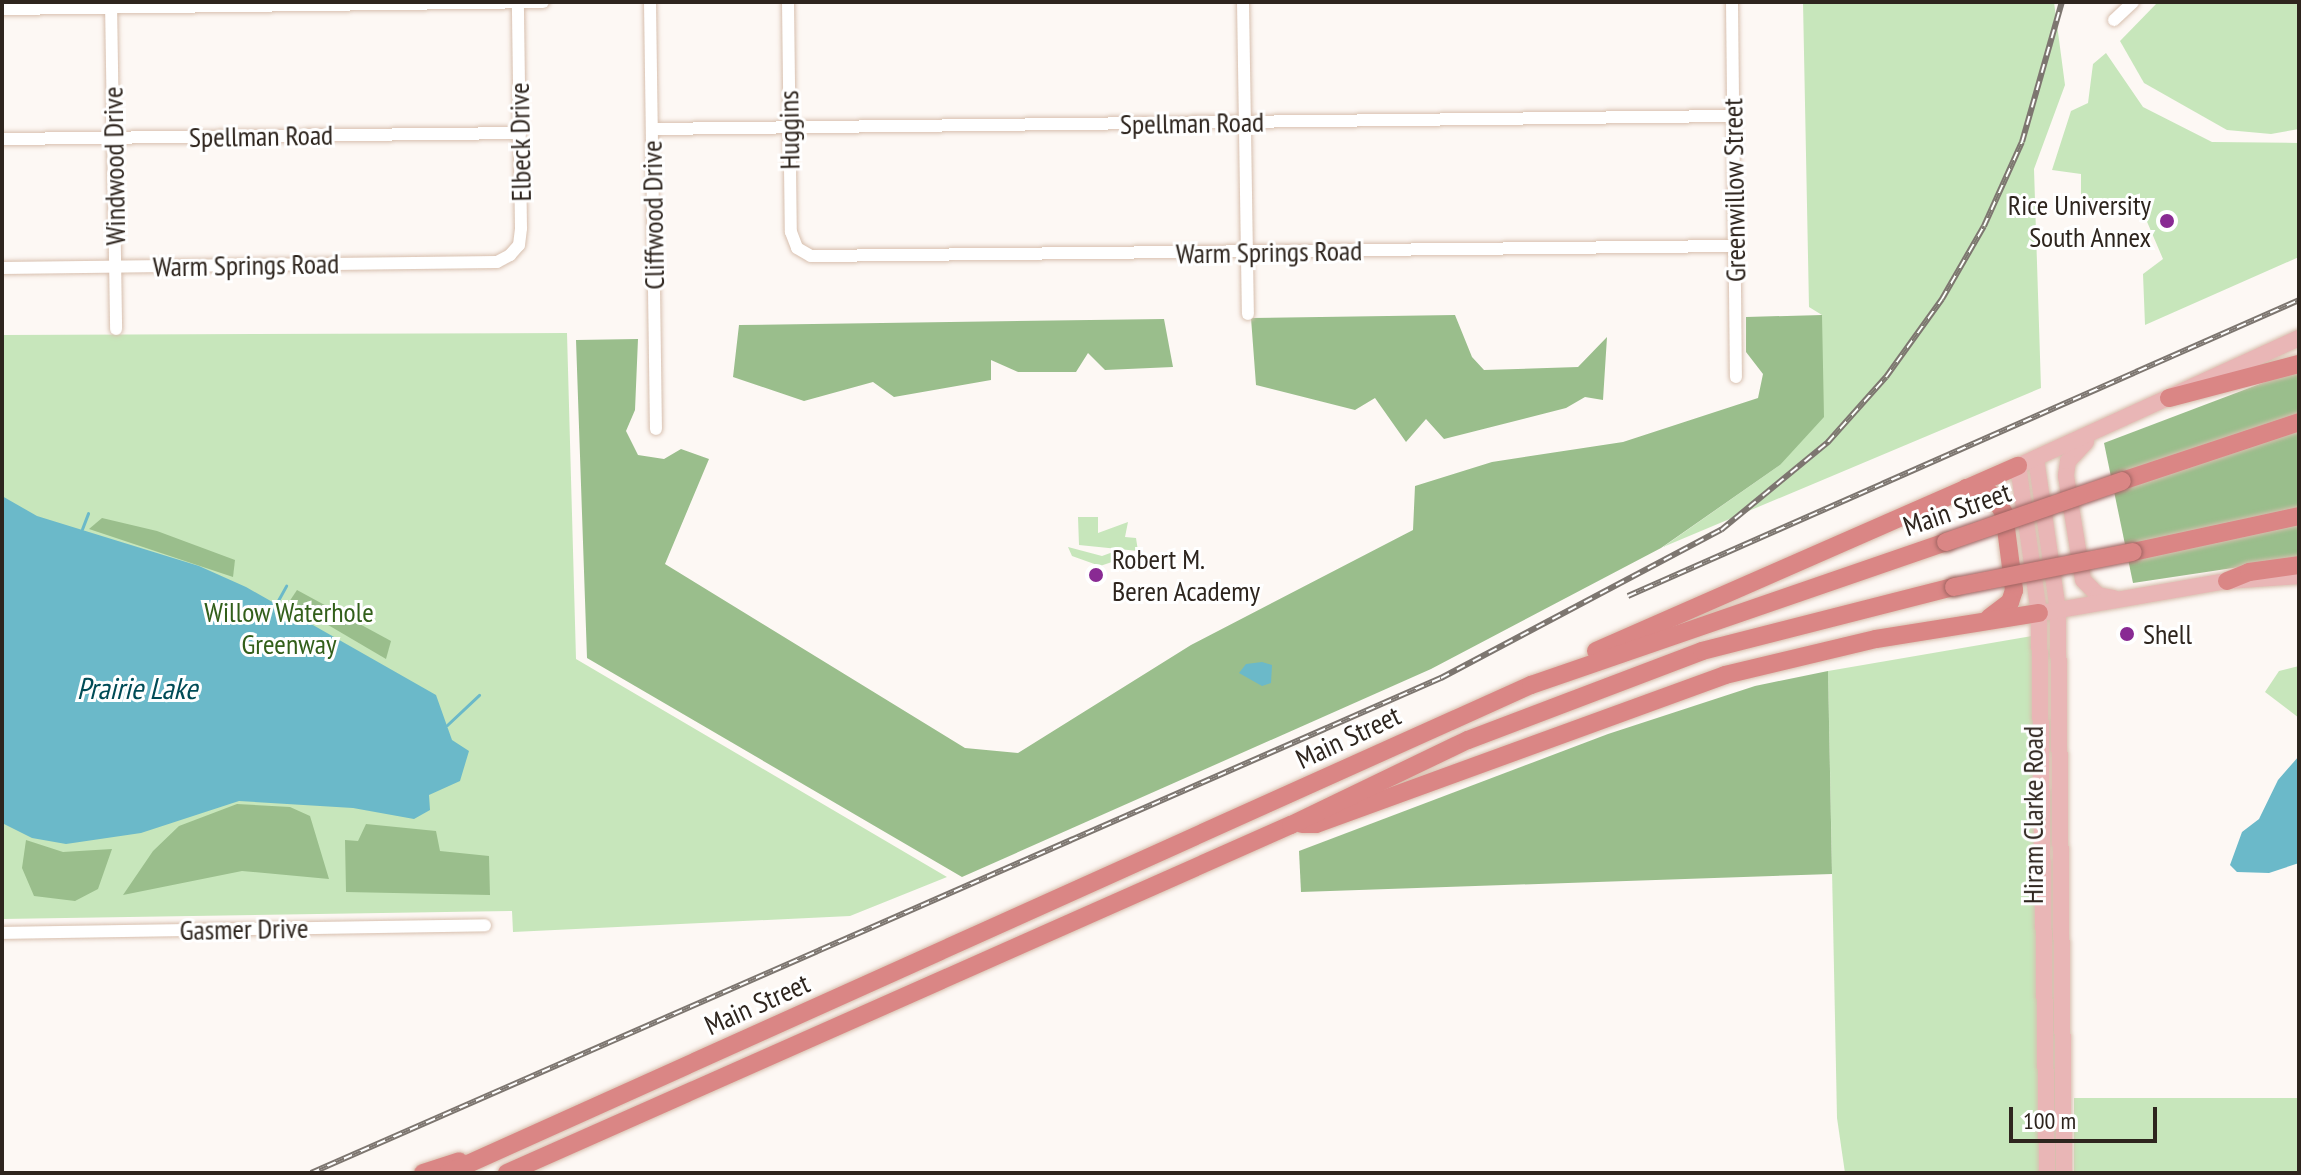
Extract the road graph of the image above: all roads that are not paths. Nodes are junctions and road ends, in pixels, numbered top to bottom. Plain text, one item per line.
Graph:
1 (518, 2) edge
2 (543, 2) edge
3 (650, 2) edge
4 (788, 2) edge
5 (1243, 2) edge
6 (1732, 2) edge
7 (2133, 2) edge
8 (111, 5) edge
9 (2, 9) edge
10 (2114, 20) dead end
11 (1733, 116) junction
12 (1245, 122) junction
13 (789, 127) junction
14 (652, 129) junction
15 (520, 133) junction
16 (113, 138) junction
17 (2, 139) edge
18 (1734, 246) junction
19 (1247, 253) junction
20 (805, 254) joint
21 (489, 262) joint
22 (115, 266) junction
23 (2, 268) edge
24 (1248, 314) dead end
25 (116, 329) dead end
26 (2299, 338) edge
27 (2299, 364) edge
28 (1736, 377) dead end
29 (2169, 398) junction
30 (2299, 422) edge
31 (656, 429) dead end
32 (2099, 431) junction
33 (2027, 462) junction
34 (1966, 488) junction
35 (2299, 516) edge
36 (2299, 565) edge
37 (2299, 576) edge
38 (2227, 581) junction
39 (2130, 597) junction
40 (2058, 610) junction
41 (2039, 613) junction
42 (1983, 621) junction
43 (1504, 697) junction
44 (2041, 780) junction
45 (2060, 780) junction
46 (1291, 825) junction
47 (485, 925) dead end
48 (2, 933) edge
49 (2052, 940) junction
50 (2054, 1094) junction
51 (544, 1130) junction
52 (423, 1173) edge
53 (448, 1173) edge
54 (507, 1173) edge
55 (2047, 1173) edge
56 (2064, 1173) edge

1 - 2 street
1 - 8 street
1 - 15 street, Elbeck Drive
3 - 14 street, Cliffwood Drive
4 - 13 street, Huggins
5 - 12 street
6 - 11 street, Greenwillow Street
7 - 10 street
8 - 9 street
8 - 16 street, Windwood Drive
11 - 12 street, Spellman Road
11 - 18 street, Greenwillow Street
12 - 13 street, Spellman Road
12 - 19 street
13 - 14 street, Spellman Road
13 - 20 street, Huggins
14 - 31 street, Cliffwood Drive
15 - 16 street, Spellman Road
15 - 21 street, Elbeck Drive
16 - 17 street, Spellman Road
16 - 22 street, Windwood Drive
18 - 19 street, Warm Springs Road
18 - 28 street, Greenwillow Street
19 - 20 street, Warm Springs Road
19 - 24 street
21 - 22 street, Warm Springs Road
22 - 23 street, Warm Springs Road
22 - 25 street, Windwood Drive
26 - 29 main road
27 - 29 highway
29 - 32 main road
30 - 43 highway, Main Street, bridge
32 - 33 main road
32 - 39 main road
33 - 34 highway
33 - 40 main road, Hiram Clarke Road
33 - 41 main road, Hiram Clarke Road
34 - 42 highway
34 - 43 highway
35 - 46 highway, Main Street, bridge
36 - 38 highway
37 - 38 main road
38 - 39 main road
39 - 40 main road
40 - 41 main road
40 - 45 main road, Hiram Clarke Road
41 - 42 highway
41 - 44 main road, Hiram Clarke Road
42 - 46 highway
43 - 51 highway, Main Street
44 - 45 main road
44 - 49 main road, Hiram Clarke Road
45 - 49 main road, Hiram Clarke Road
46 - 54 highway, Main Street
47 - 48 street, Gasmer Drive
49 - 50 main road, Hiram Clarke Road
50 - 55 main road, Hiram Clarke Road
50 - 56 main road, Hiram Clarke Road
51 - 52 highway
51 - 53 highway, Main Street

